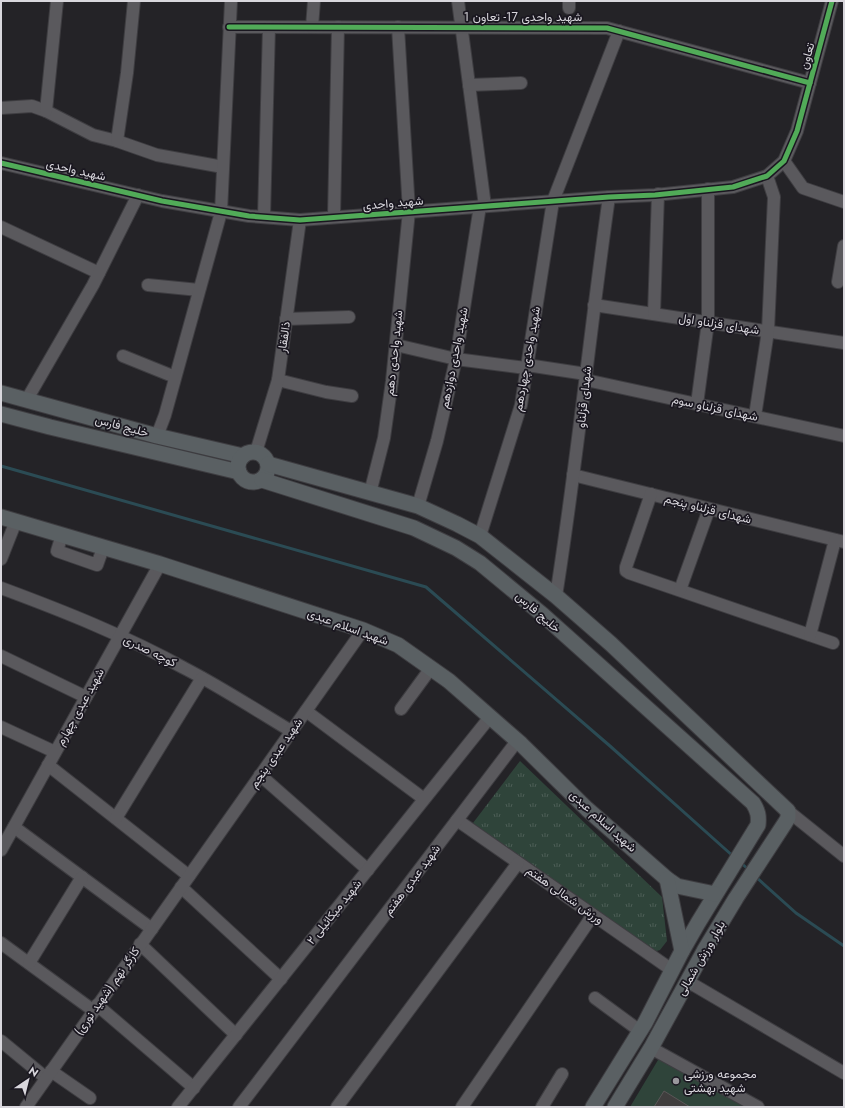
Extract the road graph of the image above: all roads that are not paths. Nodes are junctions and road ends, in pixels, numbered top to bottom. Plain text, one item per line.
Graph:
1 (56, 1) edge
2 (134, 1) edge
3 (230, 1) edge
4 (314, 1) edge
5 (458, 1) edge
6 (832, 1) edge
7 (229, 27) junction
8 (269, 27) junction
9 (312, 27) junction
10 (338, 27) junction
11 (398, 27) junction
12 (461, 27) junction
13 (620, 31) junction
14 (521, 83) dead end
15 (810, 83) junction
16 (469, 85) junction
17 (1, 108) edge
18 (46, 111) junction
19 (117, 141) junction
20 (784, 161) junction
21 (1, 163) edge
22 (223, 167) junction
23 (767, 176) junction
24 (708, 189) junction
25 (658, 194) junction
26 (138, 195) junction
27 (609, 197) junction
28 (553, 201) junction
29 (844, 202) edge
30 (482, 206) junction
31 (221, 212) junction
32 (409, 212) junction
33 (334, 217) junction
34 (264, 218) junction
35 (300, 220) junction
36 (1, 227) edge
37 (844, 246) edge
38 (99, 273) junction
39 (838, 282) dead end
40 (148, 285) dead end
41 (199, 290) junction
42 (594, 304) junction
43 (654, 314) junction
44 (348, 317) dead end
45 (286, 318) junction
46 (708, 322) junction
47 (768, 331) junction
48 (844, 343) edge
49 (396, 345) junction
50 (123, 356) dead end
51 (456, 359) junction
52 (527, 366) junction
53 (175, 377) junction
54 (586, 377) junction
55 (278, 380) junction
56 (1, 393) edge
57 (352, 396) dead end
58 (26, 400) junction
59 (697, 404) junction
60 (1, 414) edge
61 (755, 416) junction
62 (157, 436) junction
63 (844, 436) edge
64 (250, 454) junction
65 (268, 464) junction
66 (239, 472) junction
67 (573, 475) junction
68 (262, 480) junction
69 (370, 493) junction
70 (651, 494) junction
71 (418, 506) junction
72 (709, 509) junction
73 (1, 517) edge
74 (16, 522) junction
75 (480, 536) junction
76 (840, 541) edge
77 (1, 559) edge
78 (160, 564) junction
79 (1, 588) edge
80 (680, 590) junction
81 (556, 596) junction
82 (363, 630) junction
83 (810, 635) junction
84 (120, 636) junction
85 (833, 643) dead end
86 (1, 656) edge
87 (431, 668) junction
88 (202, 678) junction
89 (86, 697) junction
90 (402, 709) dead end
91 (306, 711) junction
92 (490, 717) junction
93 (1, 727) edge
94 (291, 731) junction
95 (518, 741) junction
96 (55, 752) junction
97 (48, 765) junction
98 (746, 771) junction
99 (260, 775) junction
100 (734, 785) junction
101 (424, 799) junction
102 (788, 811) junction
103 (116, 818) junction
104 (457, 820) junction
105 (758, 825) joint
106 (14, 827) junction
107 (3, 842) edge
108 (844, 856) edge
109 (518, 863) junction
110 (368, 870) junction
111 (189, 876) junction
112 (82, 877) junction
113 (667, 879) junction
114 (181, 887) junction
115 (716, 893) junction
116 (593, 915) junction
117 (152, 929) junction
118 (1, 943) edge
119 (140, 944) junction
120 (682, 951) junction
121 (29, 963) junction
122 (672, 970) junction
123 (281, 979) junction
124 (687, 981) junction
125 (595, 998) dead end
126 (96, 1008) junction
127 (236, 1034) junction
128 (638, 1034) junction
129 (1, 1040) edge
130 (651, 1048) junction
131 (844, 1073) edge
132 (49, 1074) junction
133 (562, 1074) dead end
134 (194, 1088) junction
135 (90, 1098) dead end
136 (26, 1107) edge
137 (178, 1107) edge
138 (239, 1107) edge
139 (337, 1107) edge
140 (462, 1107) edge
141 (542, 1107) edge
142 (593, 1107) edge
143 (615, 1107) edge
144 (758, 1107) edge

1 - 18 street
2 - 19 street
3 - 7 street
4 - 9 street
5 - 12 street, شهید واحدی دوازدهم
6 - 15 street, تعاون
7 - 8 street, شهید واحدی 17- تعاون 1
7 - 22 street
8 - 9 street, شهید واحدی 17- تعاون 1
8 - 34 street
9 - 10 street, شهید واحدی 17- تعاون 1
10 - 11 street, شهید واحدی 17- تعاون 1
10 - 33 street
11 - 12 street, شهید واحدی 17- تعاون 1
11 - 32 street, شهید واحدی دهم
12 - 13 street, شهید واحدی 17- تعاون 1
12 - 16 street, شهید واحدی دوازدهم
13 - 15 street, شهید واحدی 17- تعاون 1
13 - 28 street, شهید واحدی چهاردهم
14 - 16 street
15 - 20 street, تعاون
16 - 30 street, شهید واحدی دوازدهم
17 - 18 street
18 - 19 street
19 - 22 street
20 - 23 street, شهید واحدی
20 - 29 street
21 - 26 street, شهید واحدی
22 - 31 street
23 - 24 street, شهید واحدی
23 - 47 street
24 - 25 street, شهید واحدی
24 - 46 street
25 - 27 street, شهید واحدی
25 - 43 street
26 - 31 street, شهید واحدی
26 - 38 street
27 - 28 street, شهید واحدی
27 - 42 street, شهدای قزلناو
28 - 30 street, شهید واحدی
28 - 52 street, شهید واحدی چهاردهم
30 - 32 street, شهید واحدی
30 - 51 street, شهید واحدی دوازدهم
31 - 34 street, شهید واحدی
31 - 41 street
32 - 33 street, شهید واحدی
32 - 49 street, شهید واحدی دهم
33 - 35 street, شهید واحدی
34 - 35 street, شهید واحدی
35 - 45 street, ذالفقار
36 - 38 street
37 - 39 street
38 - 58 street
40 - 41 street
41 - 53 street
42 - 43 street, شهدای قزلناو اول
42 - 54 street, شهدای قزلناو
43 - 46 street, شهدای قزلناو اول
44 - 45 street
45 - 55 street, ذالفقار
46 - 47 street, شهدای قزلناو اول
46 - 59 street
47 - 48 street, شهدای قزلناو اول
47 - 61 street
49 - 51 street, شهدای قزلناو سوم
49 - 69 street, شهید واحدی دهم
50 - 53 street
51 - 52 street, شهدای قزلناو سوم
51 - 71 street, شهید واحدی دوازدهم
52 - 54 street, شهدای قزلناو سوم
52 - 75 street, شهید واحدی چهاردهم
53 - 62 street
54 - 59 street, شهدای قزلناو سوم
54 - 67 street, شهدای قزلناو
55 - 57 street
55 - 64 street, ذالفقار
56 - 58 main road, خلیج فارس
58 - 62 main road, خلیج فارس
59 - 61 street, شهدای قزلناو سوم
60 - 66 main road, خلیج فارس
61 - 63 street, شهدای قزلناو سوم
62 - 64 main road, خلیج فارس
64 - 65 main road
64 - 66 main road
65 - 68 main road
65 - 69 main road
66 - 68 main road
67 - 70 street, شهدای قزلناو پنجم
67 - 81 street, شهدای قزلناو
68 - 100 main road, خلیج فارس
69 - 71 main road
70 - 72 street, شهدای قزلناو پنجم
70 - 80 street
71 - 75 main road
72 - 76 street, شهدای قزلناو پنجم
72 - 80 street
73 - 74 main road, شهید اسلام عبدی
74 - 77 street
74 - 78 main road, شهید اسلام عبدی
75 - 81 main road
76 - 83 street
78 - 82 main road, شهید اسلام عبدی
78 - 84 street, شهید عبدی چهارم
79 - 84 street, کوچه صدری
80 - 83 street
81 - 98 main road
82 - 87 main road, شهید اسلام عبدی
82 - 91 street, شهید عبدی پنجم
83 - 85 street
84 - 88 street, کوچه صدری
84 - 89 street, شهید عبدی چهارم
86 - 89 street
87 - 90 street
87 - 92 main road, شهید اسلام عبدی
88 - 94 street, کوچه صدری
88 - 103 street
89 - 96 street, شهید عبدی چهارم
91 - 94 street, شهید عبدی پنجم
91 - 101 street
92 - 95 main road, شهید اسلام عبدی
92 - 101 street, شهید میکائیلی ۲
93 - 96 street
94 - 99 street, شهید عبدی پنجم
95 - 104 street, شهید عبدی هفتم
95 - 113 main road, شهید اسلام عبدی
96 - 97 street, شهید عبدی چهارم
97 - 103 street
97 - 106 street, شهید عبدی چهارم
98 - 100 main road
98 - 102 main road
99 - 110 street
99 - 111 street, شهید عبدی پنجم
100 - 105 main road, خلیج فارس
101 - 110 street, شهید میکائیلی ۲
102 - 108 street
102 - 124 main road, بلوار ورزش شمالی
103 - 111 street
104 - 109 street, ورزش شمالی هفتم
104 - 138 street, شهید عبدی هفتم
105 - 115 main road, بلوار ورزش شمالی
106 - 107 street, شهید عبدی چهارم
106 - 112 street
109 - 116 street, ورزش شمالی هفتم
109 - 139 street
110 - 123 street, شهید میکائیلی ۲
111 - 114 street, کارگر نهم (شهید نوری)
112 - 117 street
112 - 121 street
113 - 115 main road, شهید اسلام عبدی
113 - 120 main road
114 - 117 street, کارگر نهم (شهید نوری)
114 - 123 street
115 - 120 main road, بلوار ورزش شمالی
116 - 122 street, ورزش شمالی هفتم
116 - 140 street
117 - 119 street, کارگر نهم (شهید نوری)
118 - 121 street
119 - 126 street, کارگر نهم (شهید نوری)
119 - 127 street
120 - 122 main road, بلوار ورزش شمالی
121 - 126 street
122 - 128 main road, بلوار ورزش شمالی
123 - 127 street, شهید میکائیلی ۲
124 - 130 main road, بلوار ورزش شمالی
124 - 131 street
125 - 128 street
126 - 132 street, کارگر نهم (شهید نوری)
126 - 134 street
127 - 134 street, شهید میکائیلی ۲
128 - 130 main road
128 - 142 main road, بلوار ورزش شمالی
129 - 132 street
130 - 143 main road, بلوار ورزش شمالی
130 - 144 street
132 - 135 street
132 - 136 street, کارگر نهم (شهید نوری)
133 - 141 street
134 - 137 street, شهید میکائیلی ۲

